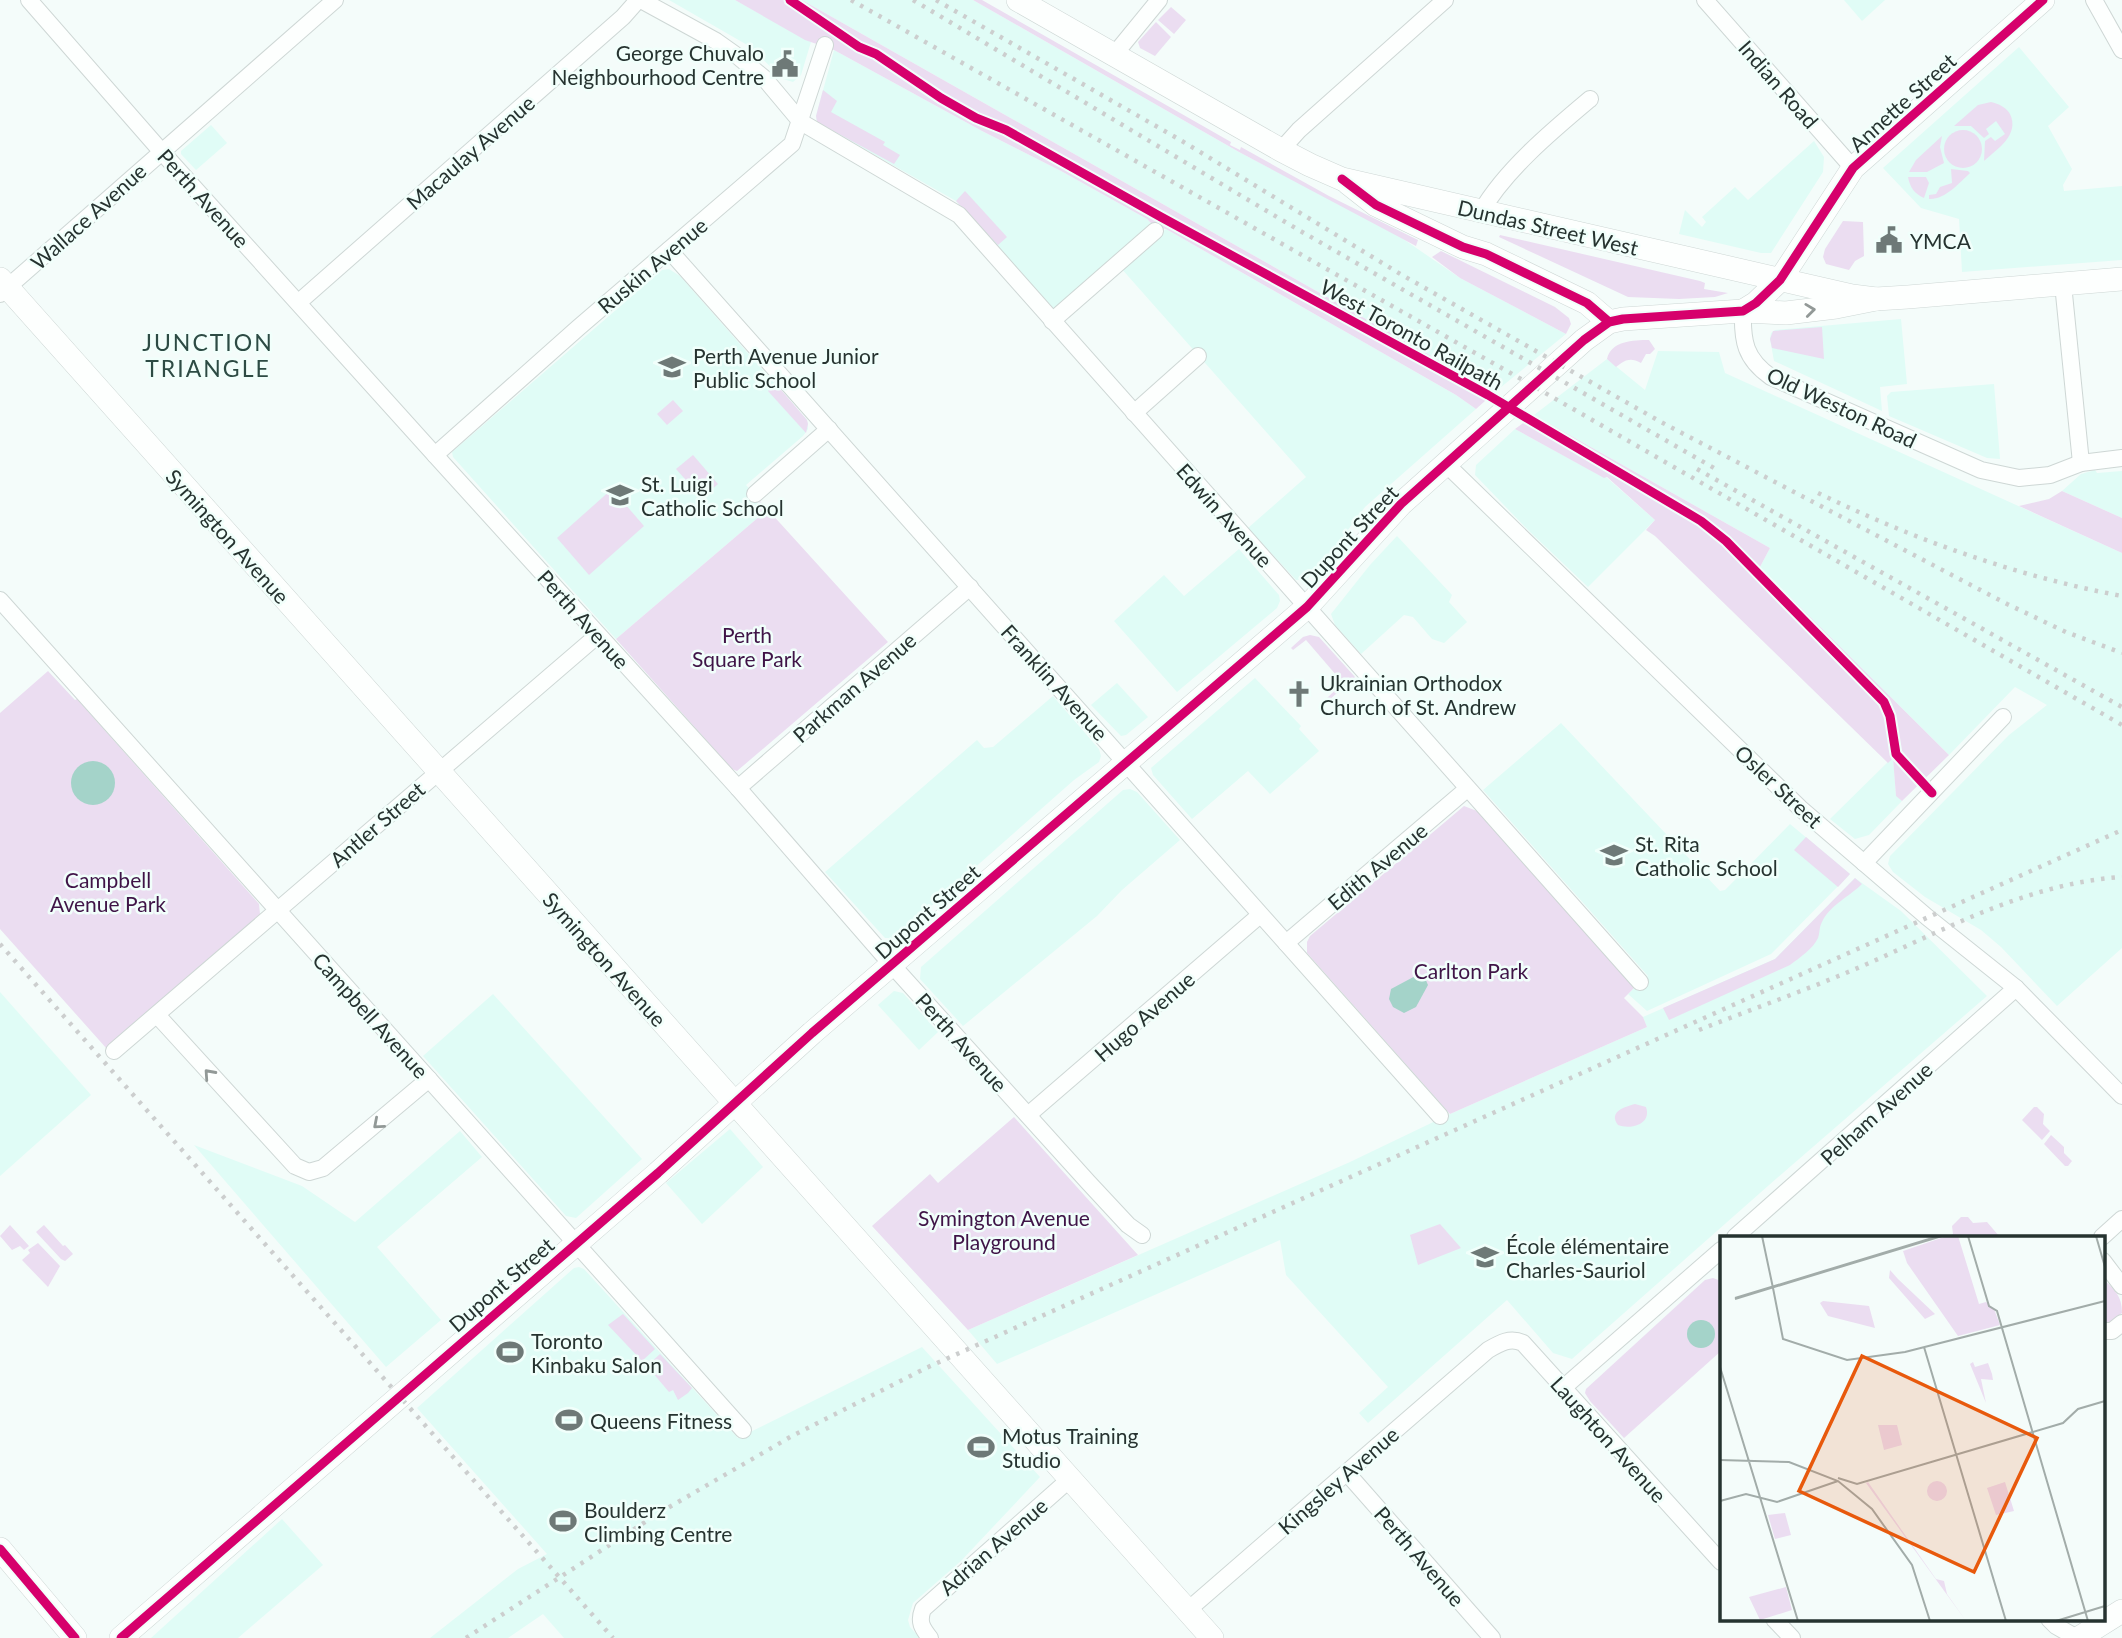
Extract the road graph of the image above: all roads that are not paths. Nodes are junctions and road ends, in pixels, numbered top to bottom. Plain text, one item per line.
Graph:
1 (29, 0) edge
2 (335, 0) edge
3 (640, 0) edge
4 (1018, 0) edge
5 (1159, 0) edge
6 (1446, 0) edge
7 (1705, 0) edge
8 (2043, 0) edge
9 (2094, 0) edge
10 (825, 45) dead end
11 (2122, 50) edge
12 (1114, 55) junction
13 (1590, 99) dead end
14 (801, 122) junction
15 (1281, 150) junction
16 (162, 151) junction
17 (1853, 168) junction
18 (1342, 179) junction
19 (1481, 212) junction
20 (1155, 231) dead end
21 (669, 250) junction
22 (1486, 254) junction
23 (2122, 279) edge
24 (1780, 280) junction
25 (2063, 284) junction
26 (3, 287) edge
27 (1876, 299) junction
28 (299, 302) junction
29 (1743, 311) junction
30 (1052, 321) junction
31 (1609, 322) junction
32 (1198, 356) dead end
33 (1134, 413) junction
34 (829, 429) junction
35 (435, 455) junction
36 (2122, 458) edge
37 (2081, 463) junction
38 (1446, 464) junction
39 (755, 495) dead end
40 (970, 587) junction
41 (0, 600) edge
42 (1307, 607) junction
43 (598, 635) junction
44 (2003, 717) dead end
45 (1126, 761) junction
46 (438, 772) junction
47 (738, 788) junction
48 (1467, 789) junction
49 (1864, 863) junction
50 (277, 911) junction
51 (1260, 915) junction
52 (1286, 943) junction
53 (892, 965) junction
54 (1640, 982) dead end
55 (2016, 988) junction
56 (157, 1015) junction
57 (114, 1051) dead end
58 (429, 1079) junction
59 (2122, 1096) edge
60 (734, 1103) junction
61 (1028, 1115) junction
62 (1440, 1116) dead end
63 (2122, 1219) edge
64 (1142, 1235) dead end
65 (1736, 1236) edge
66 (2103, 1236) edge
67 (576, 1242) junction
68 (1719, 1255) edge
69 (2104, 1262) edge
70 (2122, 1286) edge
71 (2122, 1323) edge
72 (2104, 1331) edge
73 (1488, 1350) joint
74 (1563, 1388) junction
75 (743, 1430) dead end
76 (1347, 1473) junction
77 (1071, 1478) junction
78 (0, 1549) edge
79 (1720, 1561) edge
80 (1188, 1610) junction
81 (2122, 1611) edge
82 (1775, 1620) edge
83 (2050, 1620) edge
84 (75, 1638) edge
85 (121, 1638) edge
86 (930, 1638) edge
87 (1212, 1638) edge
88 (1492, 1638) edge
89 (1791, 1638) edge
90 (2078, 1638) edge

1 - 16 street, Perth Avenue
2 - 16 street, Wallace Avenue
3 - 14 street, Edwin Avenue
3 - 28 street, Macaulay Avenue
4 - 12 main road, Dundas Street West
5 - 12 street
6 - 15 street
7 - 17 street, Indian Road
8 - 17 main road, Annette Street
9 - 11 street
10 - 14 street, Ruskin Avenue
12 - 15 main road, Dundas Street West
13 - 19 street
14 - 21 street, Ruskin Avenue
14 - 30 street, Edwin Avenue
15 - 18 main road, Dundas Street West
16 - 26 street, Wallace Avenue
16 - 28 street, Perth Avenue
17 - 24 main road, Annette Street
18 - 19 main road, Dundas Street West
18 - 22 main road
19 - 22 main road
19 - 24 main road, Dundas Street West
20 - 30 street
21 - 34 street, Franklin Avenue
21 - 35 street, Ruskin Avenue
22 - 31 main road
23 - 25 main road, Dundas Street West
24 - 27 main road, Dundas Street West
24 - 29 main road
25 - 27 main road, Dundas Street West
25 - 37 street
26 - 46 main road, Symington Avenue
29 -> 27 main road, Dupont Street
28 - 35 street, Perth Avenue
29 - 31 main road, Dupont Street
29 - 37 street, Old Weston Road
30 - 33 street, Edwin Avenue
31 - 38 main road, Dupont Street
32 - 33 street
33 - 42 street, Edwin Avenue
34 - 39 street
34 - 40 street, Franklin Avenue
35 - 43 street, Perth Avenue
36 - 37 street, Old Weston Road
38 - 42 main road, Dupont Street
38 - 49 street, Osler Street
40 - 45 street, Franklin Avenue
40 - 47 street, Parkman Avenue
41 - 50 street, Campbell Avenue
42 - 45 main road, Dupont Street
42 - 48 street, Edwin Avenue
43 - 46 street, Antler Street
43 - 47 street, Perth Avenue
44 - 49 street
45 - 51 street, Franklin Avenue
45 - 53 main road, Dupont Street
46 - 50 street, Antler Street
46 - 60 main road, Symington Avenue
47 - 53 street, Perth Avenue
48 - 52 street, Edith Avenue
48 - 54 street, Edwin Avenue
49 - 55 street, Osler Street
50 - 56 street, Antler Street
50 - 58 street, Campbell Avenue
51 - 52 street, Franklin Avenue
51 - 61 street, Hugo Avenue
52 - 62 street, Franklin Avenue
53 - 60 main road, Dupont Street
53 - 61 street, Perth Avenue
55 - 59 street, Osler Street
55 - 65 street, Pelham Avenue
56 - 57 street, Antler Street
58 -> 56 street
58 - 67 street, Campbell Avenue
60 - 67 main road, Dupont Street
60 - 77 main road, Symington Avenue
61 - 64 street, Perth Avenue
63 - 66 street
67 - 75 street, Campbell Avenue
67 - 85 main road, Dupont Street
68 - 74 street
69 - 70 street
71 - 72 street
73 - 74 street, Laughton Avenue
73 - 76 street, Kingsley Avenue
74 - 79 street, Laughton Avenue
76 - 80 street, Kingsley Avenue
76 - 88 street, Perth Avenue
77 - 80 main road, Symington Avenue
77 - 86 street, Adrian Avenue
78 - 84 main road
80 - 87 main road, Symington Avenue
81 - 90 main road
82 - 89 street
83 - 90 street

